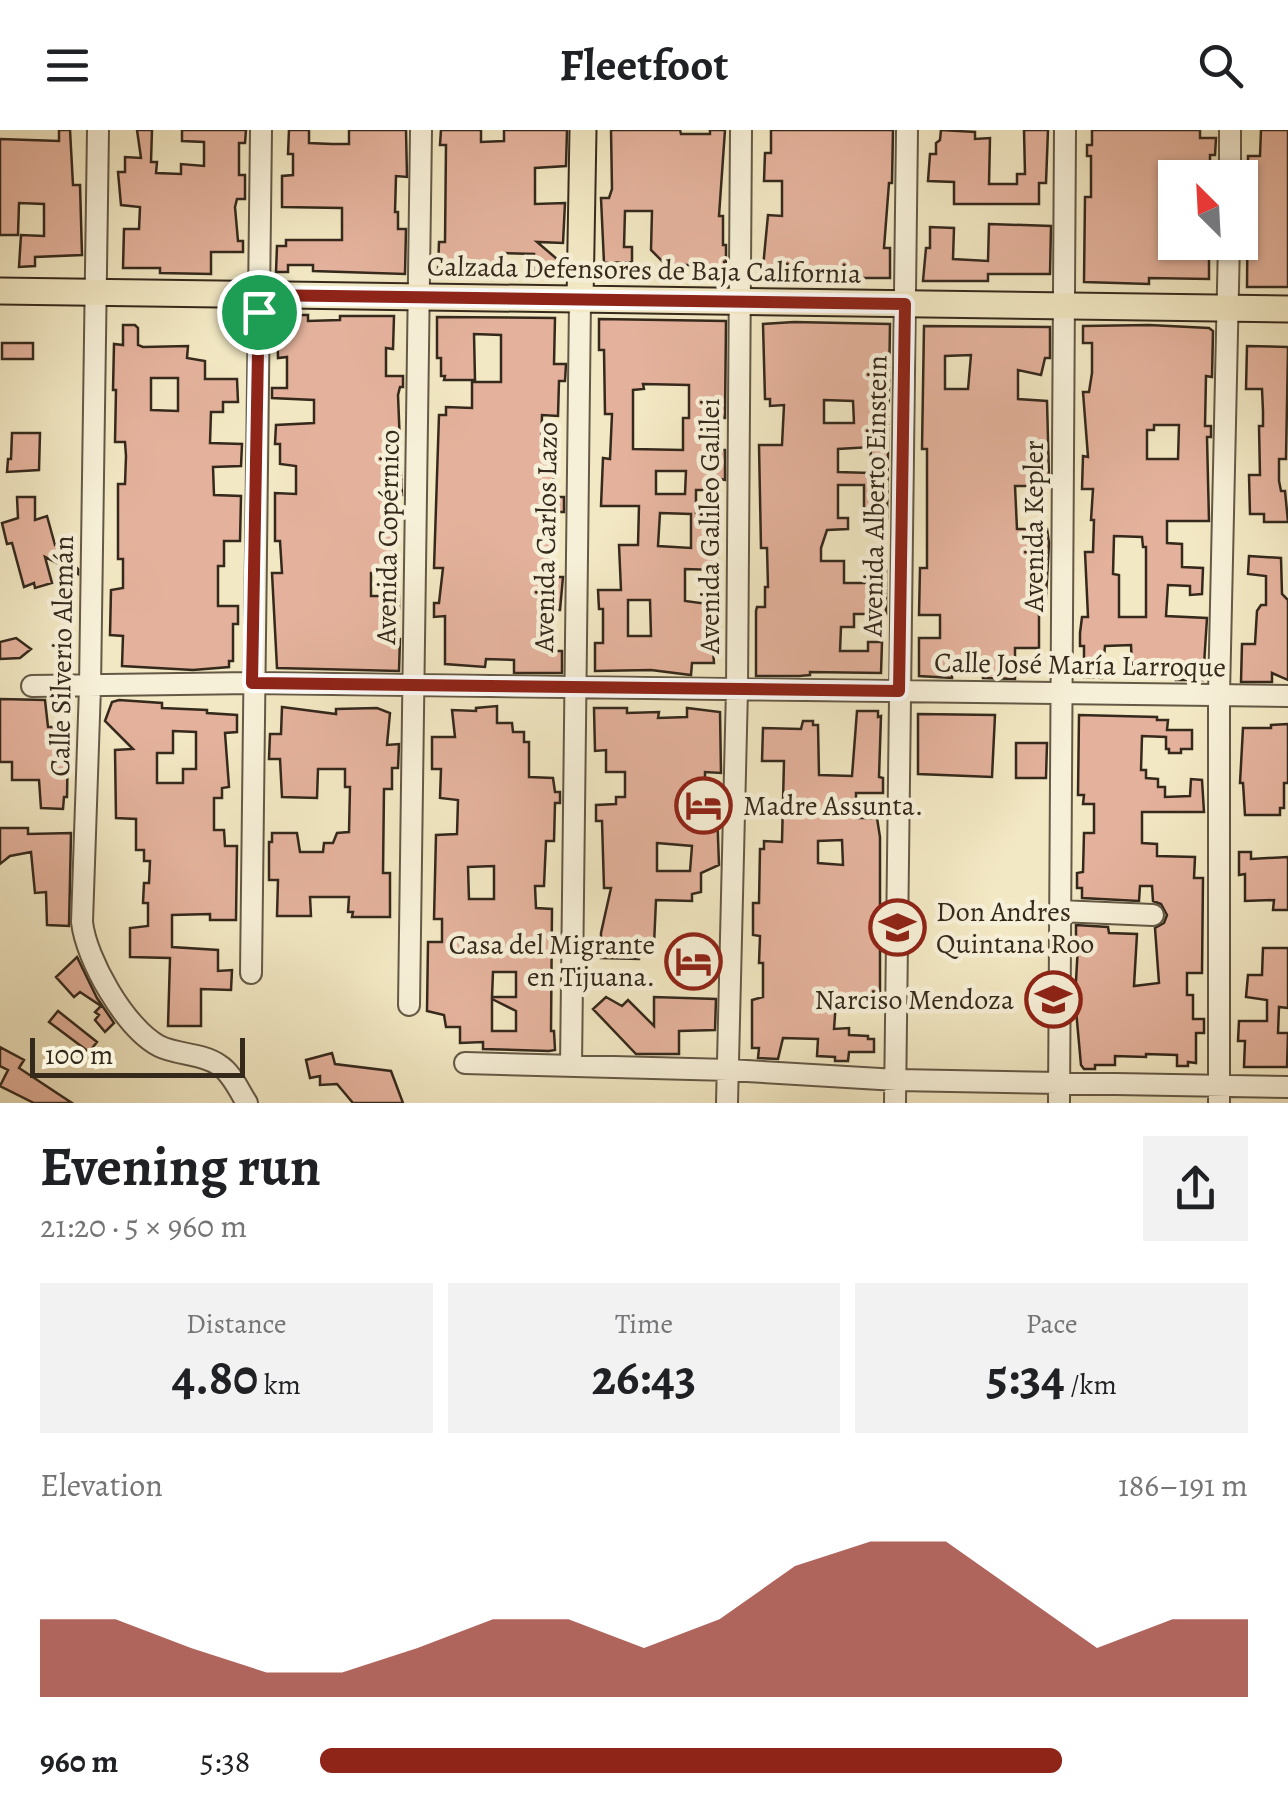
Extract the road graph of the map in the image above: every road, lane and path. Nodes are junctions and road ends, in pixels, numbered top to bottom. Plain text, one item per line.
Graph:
1 (98, 130) edge
2 (261, 130) edge
3 (421, 130) edge
4 (582, 130) edge
5 (741, 130) edge
6 (907, 130) edge
7 (1066, 130) edge
8 (1230, 130) edge
9 (1230, 160) edge
10 (1229, 260) edge
11 (0, 291) edge
12 (96, 293) junction
13 (259, 295) junction
14 (418, 297) junction
15 (580, 300) junction
16 (739, 302) junction
17 (905, 304) junction
18 (1062, 306) junction
19 (1228, 308) junction
20 (1288, 309) edge
21 (252, 683) junction
22 (413, 685) junction
23 (32, 686) dead end
24 (90, 686) junction
25 (574, 687) junction
26 (737, 689) junction
27 (899, 691) junction
28 (1060, 693) junction
29 (1219, 695) junction
30 (1288, 696) edge
31 (1060, 911) junction
32 (1153, 915) dead end
33 (251, 973) dead end
34 (409, 1005) dead end
35 (465, 1063) dead end
36 (571, 1066) junction
37 (730, 1070) junction
38 (897, 1080) junction
39 (1059, 1081) junction
40 (1288, 1087) edge
41 (1218, 1094) edge
42 (247, 1103) edge
43 (727, 1103) edge
44 (895, 1103) edge
45 (1059, 1103) edge

1 - 12 street, Calle Silverio Alemán
2 - 13 street
3 - 14 street, Avenida Copérnico
4 - 15 main road, Avenida Carlos Lazo
5 - 16 street, Avenida Galileo Galilei
6 - 17 street, Avenida Alberto Einstein
7 - 18 street, Avenida Kepler
8 - 9 street
10 - 19 street
11 - 12 main road, Calzada Defensores de Baja California
12 - 13 main road, Calzada Defensores de Baja California
12 - 24 street, Calle Silverio Alemán
13 - 14 main road, Calzada Defensores de Baja California
13 - 21 street
14 - 15 main road, Calzada Defensores de Baja California
14 - 22 street, Avenida Copérnico
15 - 16 main road, Calzada Defensores de Baja California
15 - 25 street, Avenida Carlos Lazo
16 - 17 main road, Calzada Defensores de Baja California
16 - 26 street, Avenida Galileo Galilei
17 - 18 main road, Calzada Defensores de Baja California
17 - 27 street, Avenida Alberto Einstein
18 - 19 main road, Calzada Defensores de Baja California
18 - 28 street, Avenida Kepler
19 - 20 main road, Calzada Defensores de Baja California
19 - 29 street
21 - 22 street, Calle José María Larroque
21 - 24 street, Calle José María Larroque
21 - 33 street
22 - 25 street, Calle José María Larroque
22 - 34 street, Avenida Copérnico
23 - 24 street, Calle José María Larroque
24 - 42 street, Calle Silverio Alemán
25 - 26 street, Calle José María Larroque
25 - 36 street, Avenida Carlos Lazo
26 - 27 street, Calle José María Larroque
26 - 37 street, Avenida Galileo Galilei
27 - 28 street, Calle José María Larroque
27 - 38 street, Avenida Alberto Einstein
28 - 29 street, Calle José María Larroque
28 - 31 street, Avenida Kepler
29 - 30 street, Calle José María Larroque
29 - 41 street
31 - 32 street
31 - 39 street, Avenida Kepler
35 - 36 street
36 - 37 street
37 - 38 street
37 - 43 street, Avenida Galileo Galilei
38 - 39 street
38 - 44 street, Avenida Alberto Einstein
39 - 41 street
39 - 45 street, Avenida Kepler
40 - 41 street

